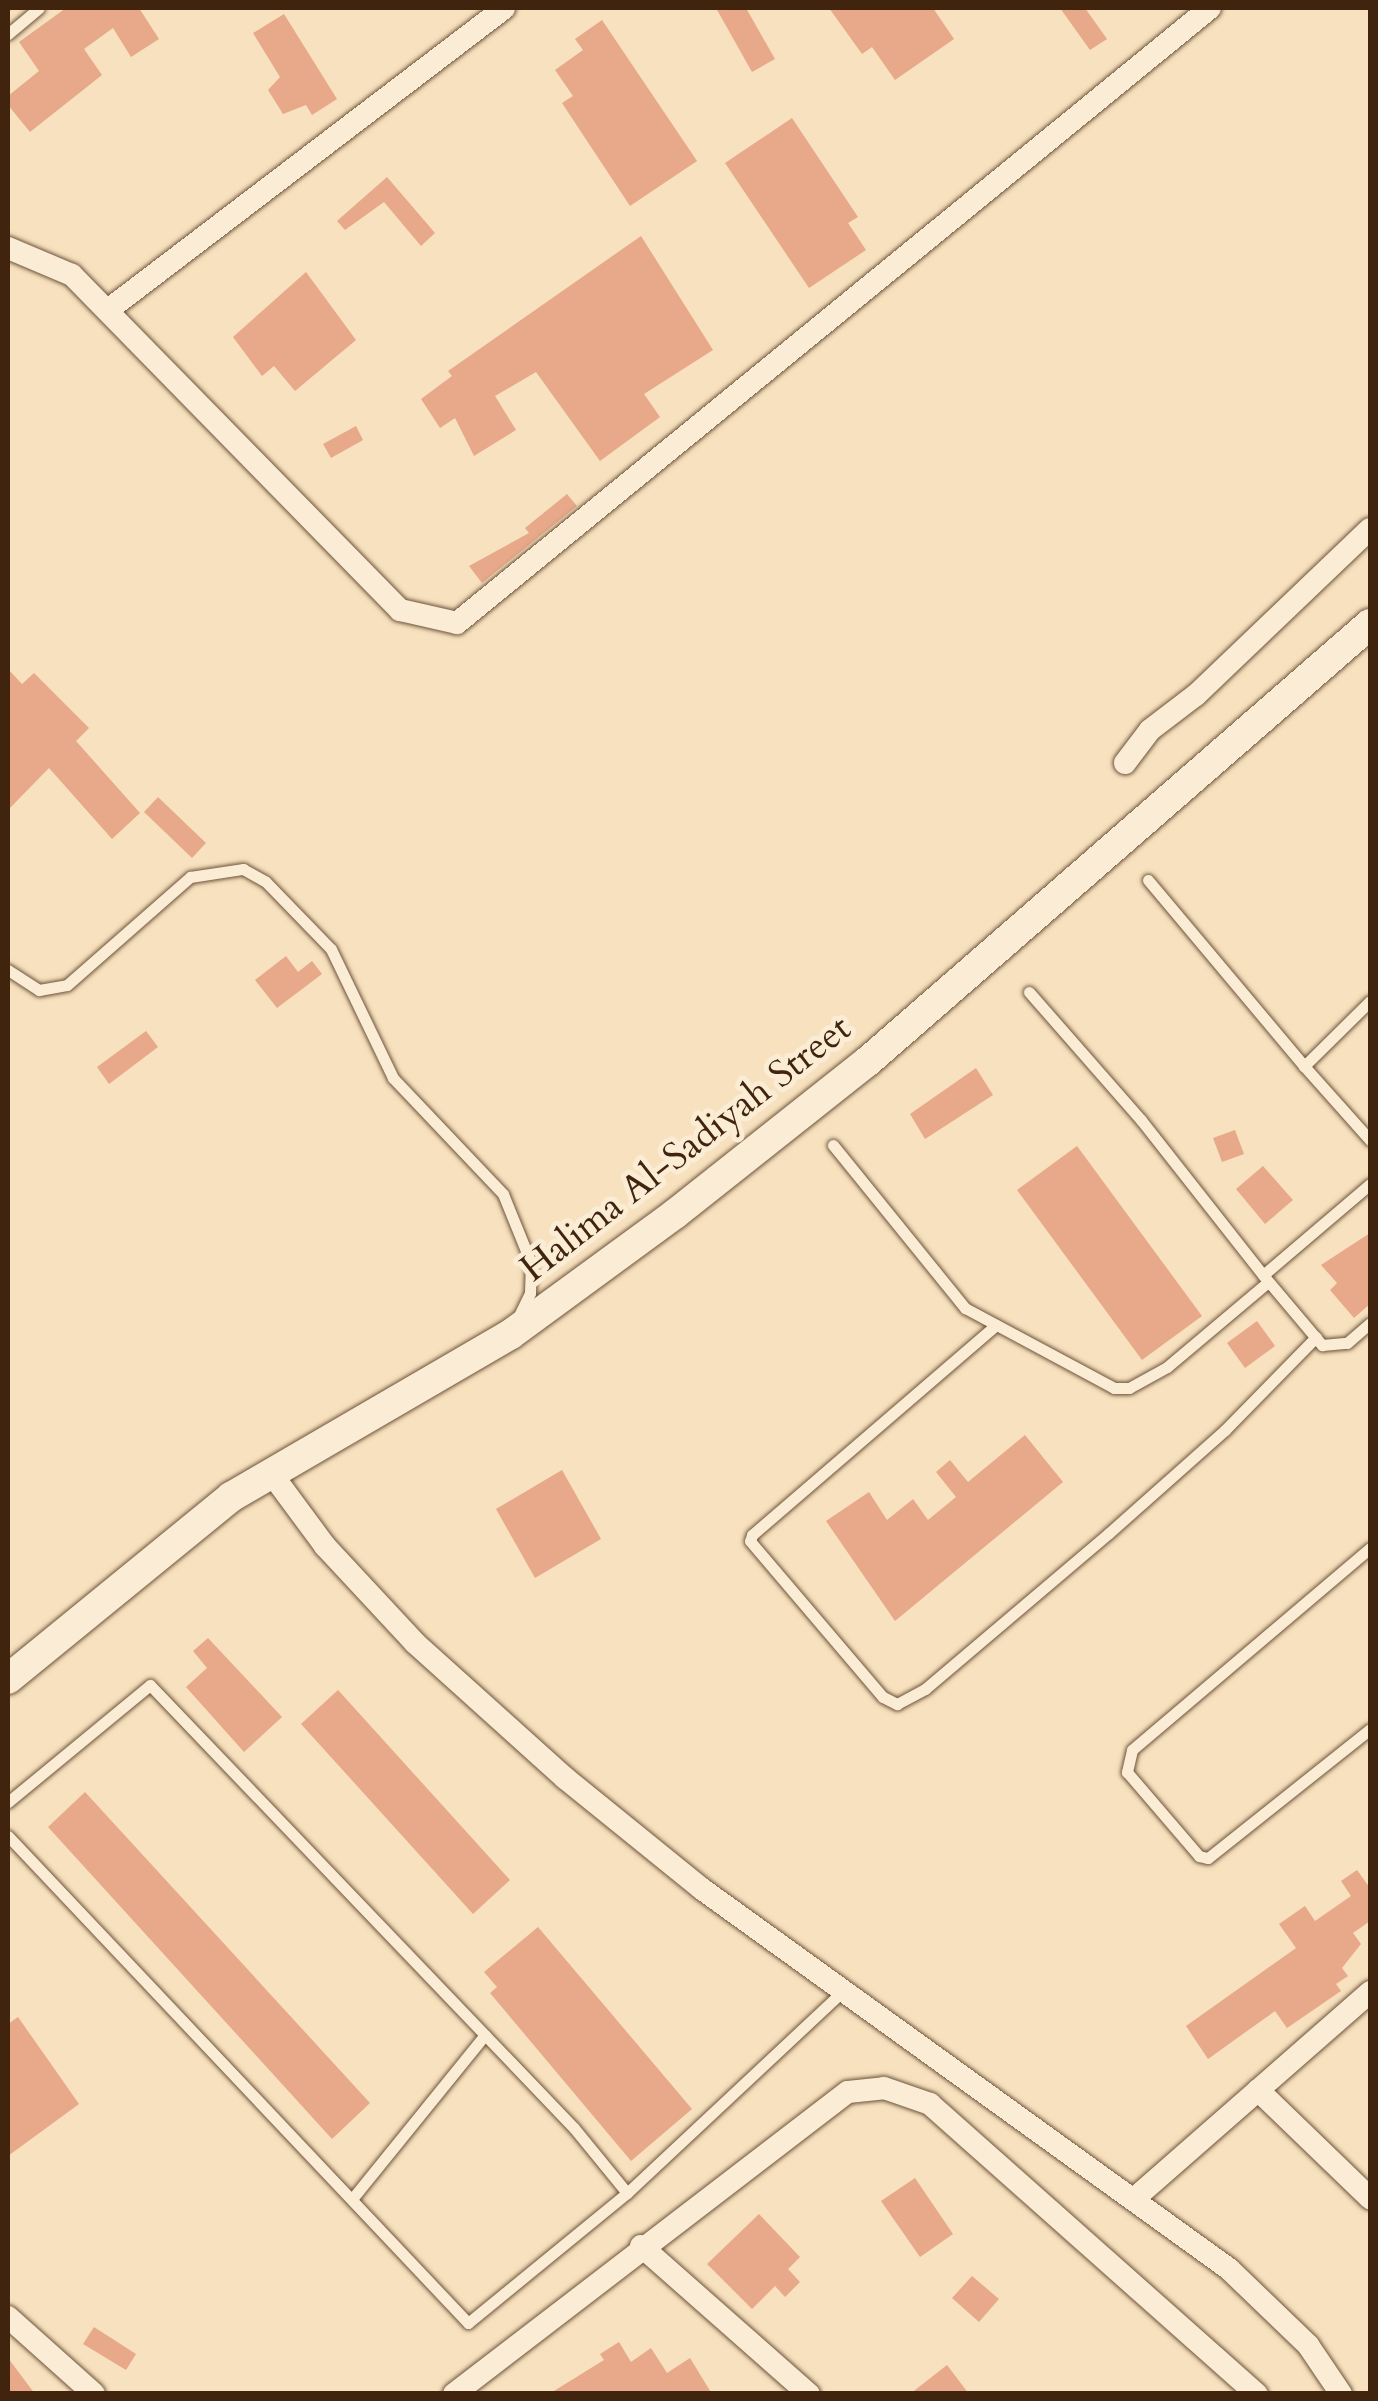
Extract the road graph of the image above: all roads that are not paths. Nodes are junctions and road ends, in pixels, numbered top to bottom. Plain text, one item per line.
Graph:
1 (40, 8) edge
2 (504, 8) edge
3 (1210, 8) edge
4 (8, 34) edge
5 (8, 248) edge
6 (108, 310) junction
7 (1370, 528) edge
8 (1370, 624) edge
9 (1124, 763) dead end
10 (1148, 880) dead end
11 (8, 970) edge
12 (1029, 992) dead end
13 (1370, 1001) edge
14 (1304, 1066) junction
15 (1370, 1140) edge
16 (834, 1146) dead end
17 (1370, 1184) edge
18 (1265, 1278) junction
19 (1370, 1323) edge
20 (996, 1324) junction
21 (510, 1334) junction
22 (1316, 1338) junction
23 (271, 1473) junction
24 (1370, 1548) edge
25 (8, 1680) edge
26 (1370, 1729) edge
27 (8, 1802) edge
28 (8, 1836) edge
29 (845, 1990) junction
30 (1370, 1992) edge
31 (485, 2035) junction
32 (1258, 2090) junction
33 (628, 2193) junction
34 (1135, 2198) junction
35 (1370, 2198) edge
36 (352, 2199) junction
37 (640, 2246) junction
38 (8, 2317) edge
39 (94, 2394) edge
40 (454, 2394) edge
41 (808, 2394) edge
42 (1257, 2394) edge
43 (1341, 2394) edge

1 - 4 lane
2 - 6 street
3 - 6 street
5 - 6 street
7 - 9 street
8 - 21 street, Halima Al-Sadiyah Street
10 - 14 lane
11 - 21 lane
12 - 18 lane
13 - 14 lane
14 - 15 lane
16 - 20 lane
17 - 18 lane
18 - 20 lane
18 - 22 lane
19 - 22 lane
20 - 22 lane
21 - 23 street, Halima Al-Sadiyah Street
23 - 25 street, Halima Al-Sadiyah Street
23 - 29 street
24 - 26 lane
27 - 31 lane
28 - 36 lane
29 - 33 lane
29 - 34 street
30 - 32 street
31 - 33 lane
31 - 36 lane
32 - 34 street
32 - 35 street
33 - 36 lane
34 - 43 street
37 - 40 street
37 - 41 street
37 - 42 street
38 - 39 street

